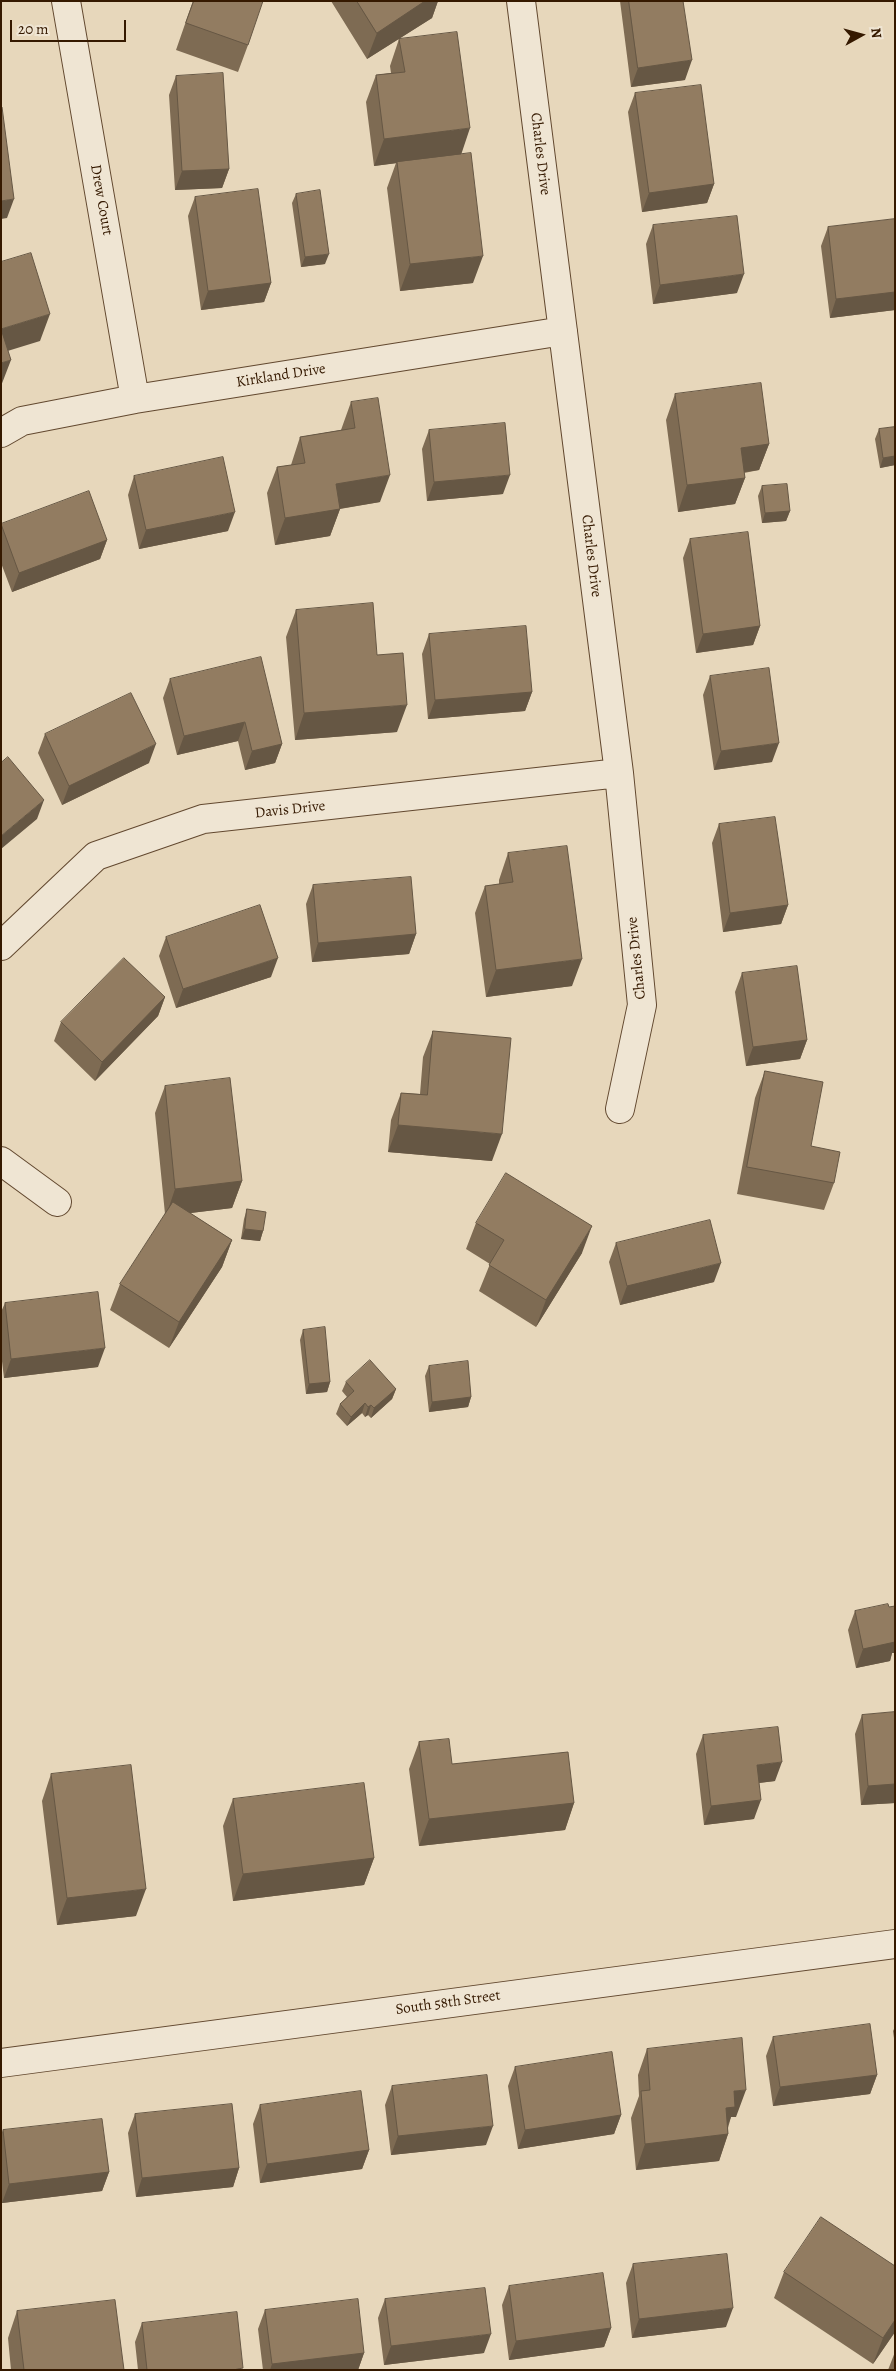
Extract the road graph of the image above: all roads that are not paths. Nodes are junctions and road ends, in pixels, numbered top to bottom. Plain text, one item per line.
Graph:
1 (66, 1) edge
2 (521, 1) edge
3 (563, 332) junction
4 (135, 400) junction
5 (1, 433) edge
6 (619, 773) junction
7 (1, 946) edge
8 (620, 1109) dead end
9 (1, 1161) edge
10 (57, 1202) dead end
11 (895, 1944) edge
12 (1, 2062) edge

1 - 4 street, Drew Court
2 - 3 street, Charles Drive
3 - 4 street, Kirkland Drive
3 - 6 street, Charles Drive
4 - 5 street, Kirkland Drive
6 - 7 street, Davis Drive
6 - 8 street, Charles Drive
9 - 10 street
11 - 12 street, South 58th Street

